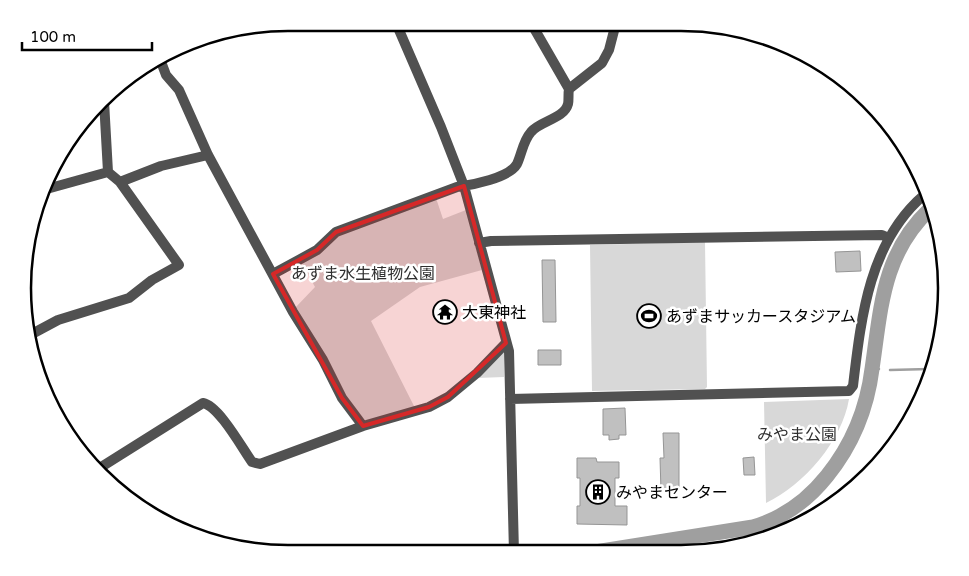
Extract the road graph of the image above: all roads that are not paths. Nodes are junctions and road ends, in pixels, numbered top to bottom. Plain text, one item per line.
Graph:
1 (399, 31) edge
2 (536, 31) edge
3 (614, 31) edge
4 (162, 65) edge
5 (569, 89) junction
6 (104, 108) edge
7 (208, 155) junction
8 (108, 172) junction
9 (120, 182) junction
10 (464, 186) junction
11 (52, 187) edge
12 (921, 198) edge
13 (889, 238) junction
14 (479, 242) junction
15 (273, 274) junction
16 (35, 332) edge
17 (506, 343) junction
18 (510, 398) junction
19 (363, 426) junction
20 (103, 466) edge
21 (514, 545) edge

1 - 10 street
2 - 5 street
3 - 5 street
4 - 7 street
5 - 10 street
6 - 8 street
7 - 9 street
7 - 15 street
8 - 9 street
8 - 11 street
9 - 16 street
10 - 14 street
10 - 15 street
12 - 13 street
13 - 14 street
13 - 18 street
14 - 17 street
15 - 19 street
17 - 18 street
17 - 19 street
18 - 21 street
19 - 20 street

